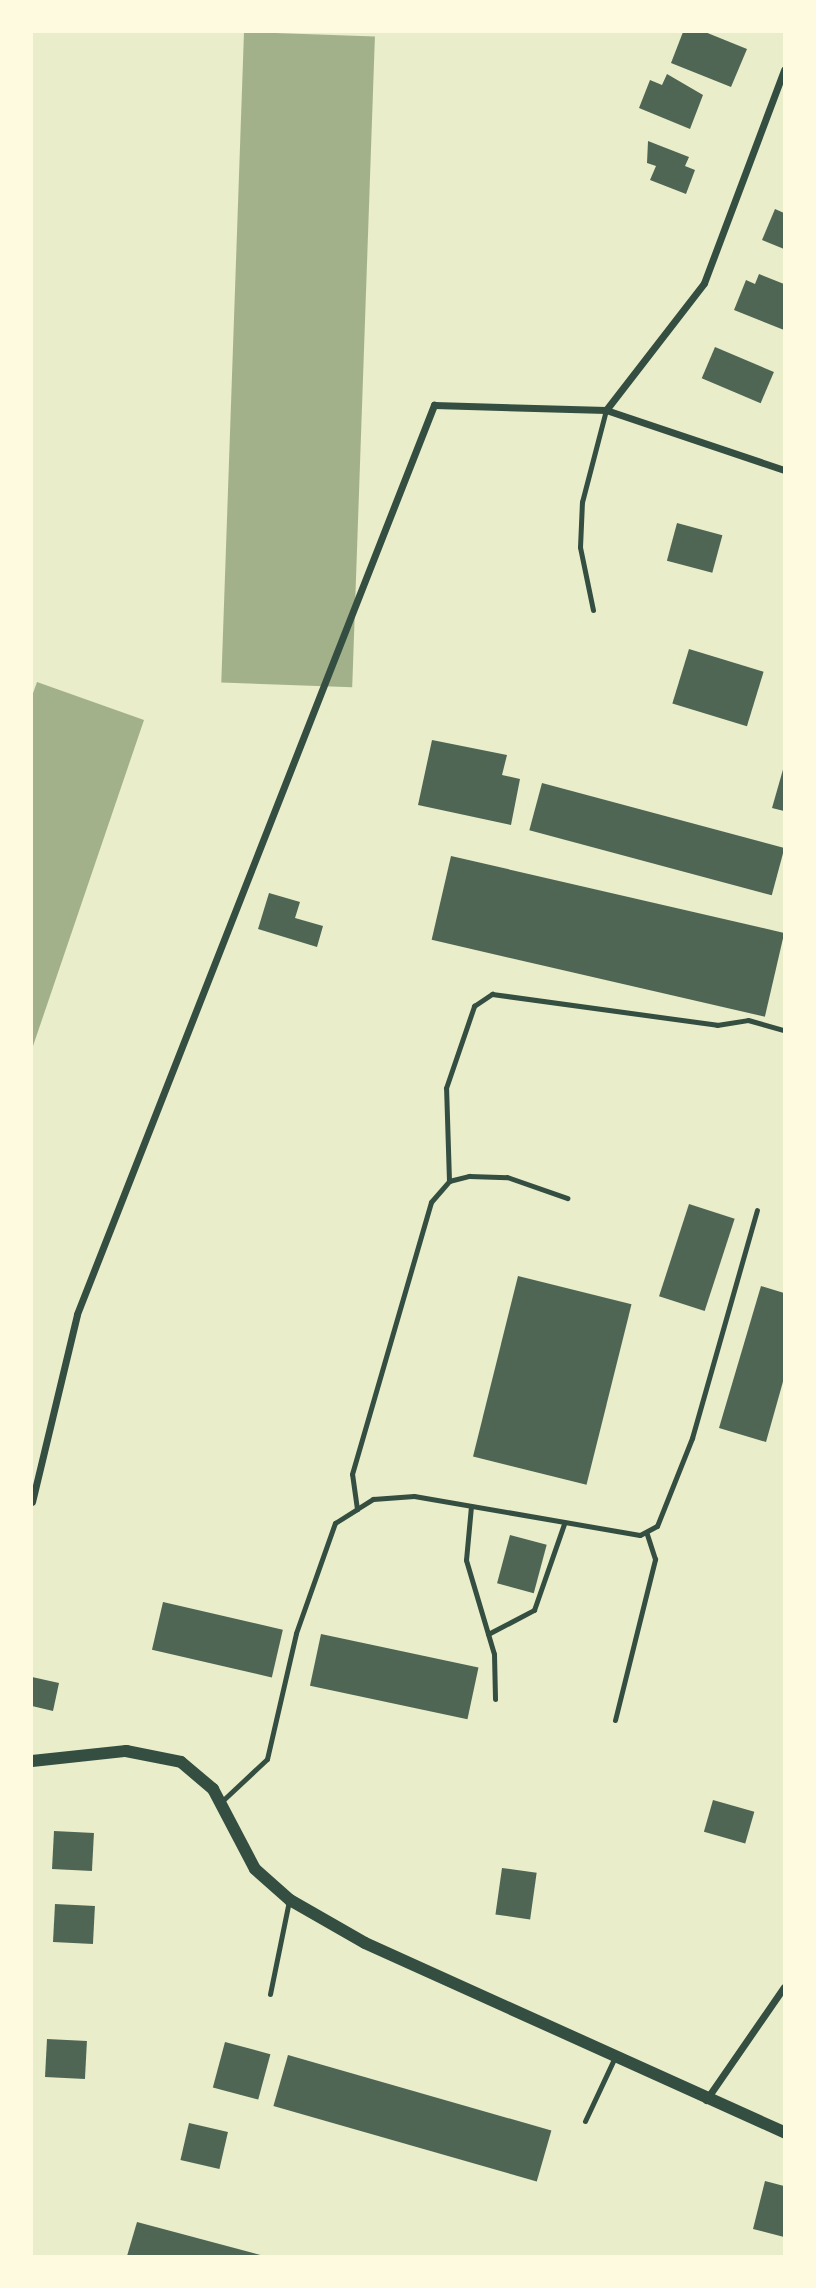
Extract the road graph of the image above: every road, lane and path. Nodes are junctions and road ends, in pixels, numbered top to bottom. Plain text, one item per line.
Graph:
1 (785, 70) edge
2 (606, 410) junction
3 (785, 470) edge
4 (593, 610) dead end
5 (785, 1030) edge
6 (449, 1181) junction
7 (567, 1198) dead end
8 (757, 1210) dead end
9 (32, 1502) edge
10 (471, 1506) junction
11 (357, 1509) junction
12 (564, 1524) junction
13 (646, 1532) junction
14 (488, 1634) junction
15 (495, 1699) dead end
16 (615, 1720) dead end
17 (32, 1762) edge
18 (220, 1803) junction
19 (290, 1900) junction
20 (785, 1987) edge
21 (270, 1994) dead end
22 (614, 2059) junction
23 (705, 2101) junction
24 (585, 2121) dead end
25 (785, 2132) edge

1 - 2 street
2 - 3 street
2 - 4 lane
2 - 9 street
5 - 6 lane
6 - 7 lane
6 - 11 lane
8 - 13 lane
10 - 11 lane
10 - 12 lane
10 - 14 lane
11 - 18 lane
12 - 13 lane
12 - 14 lane
13 - 16 lane
14 - 15 lane
17 - 18 street
18 - 19 street
19 - 21 lane
19 - 22 street
20 - 23 street
22 - 23 street
22 - 24 lane
23 - 25 street

